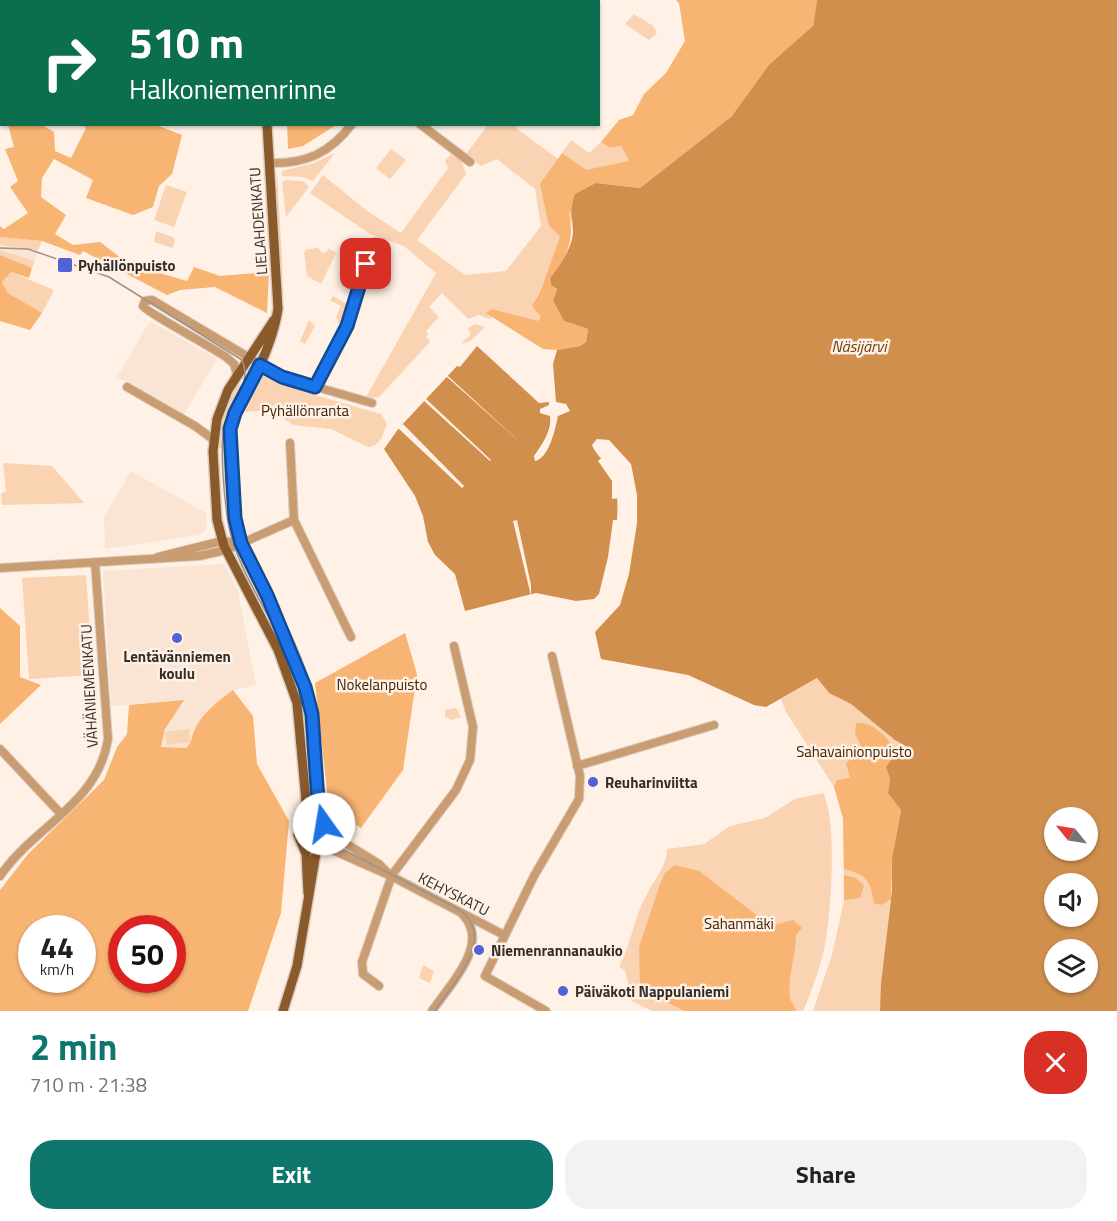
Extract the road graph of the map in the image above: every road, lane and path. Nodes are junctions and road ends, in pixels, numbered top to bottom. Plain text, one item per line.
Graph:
1 (267, 126) edge
2 (349, 126) edge
3 (423, 126) edge
4 (470, 162) dead end
5 (270, 163) junction
6 (376, 242) dead end
7 (277, 315) junction
8 (249, 357) junction
9 (260, 365) junction
10 (237, 375) junction
11 (128, 387) dead end
12 (315, 387) junction
13 (372, 403) dead end
14 (214, 440) junction
15 (290, 443) dead end
16 (294, 520) junction
17 (241, 543) junction
18 (224, 546) junction
19 (95, 562) junction
20 (0, 568) edge
21 (351, 637) dead end
22 (454, 646) dead end
23 (552, 656) dead end
24 (714, 725) dead end
25 (0, 749) edge
26 (577, 766) junction
27 (61, 814) junction
28 (320, 820) junction
29 (302, 822) junction
30 (327, 832) junction
31 (302, 844) junction
32 (319, 846) junction
33 (0, 876) edge
34 (391, 876) junction
35 (308, 893) junction
36 (460, 912) junction
37 (504, 935) junction
38 (379, 986) dead end
39 (283, 1011) edge
40 (432, 1011) edge
41 (546, 1011) edge

1 - 5 main road, LIELAHDENKATU
2 - 5 street
3 - 4 street
5 - 7 main road, LIELAHDENKATU
6 - 12 street
7 - 8 main road
7 - 9 main road, LIELAHDENKATU
8 - 9 street
8 - 10 main road
8 - 10 street
9 - 12 street
9 - 17 main road, LIELAHDENKATU
10 - 14 main road
11 - 14 street
12 - 13 street
14 - 18 main road
15 - 16 street
16 - 17 street
16 - 21 street
17 - 18 street
17 - 28 main road, LIELAHDENKATU
18 - 19 street
18 - 29 main road
19 - 20 street
19 - 27 street, VÄHÄNIEMENKATU
22 - 34 street
23 - 26 street
24 - 26 street
25 - 27 street
26 - 37 street
27 - 33 street, VÄHÄNIEMENKATU
28 - 29 main road
28 - 30 main road
29 - 31 main road
30 - 32 main road
30 - 34 street, KEHYSKATU
31 - 32 main road
31 - 35 main road
32 - 34 street, KEHYSKATU
32 - 35 main road
34 - 36 street, KEHYSKATU
34 - 38 street
35 - 39 main road
36 - 37 street, KEHYSKATU
36 - 40 street
37 - 41 street

